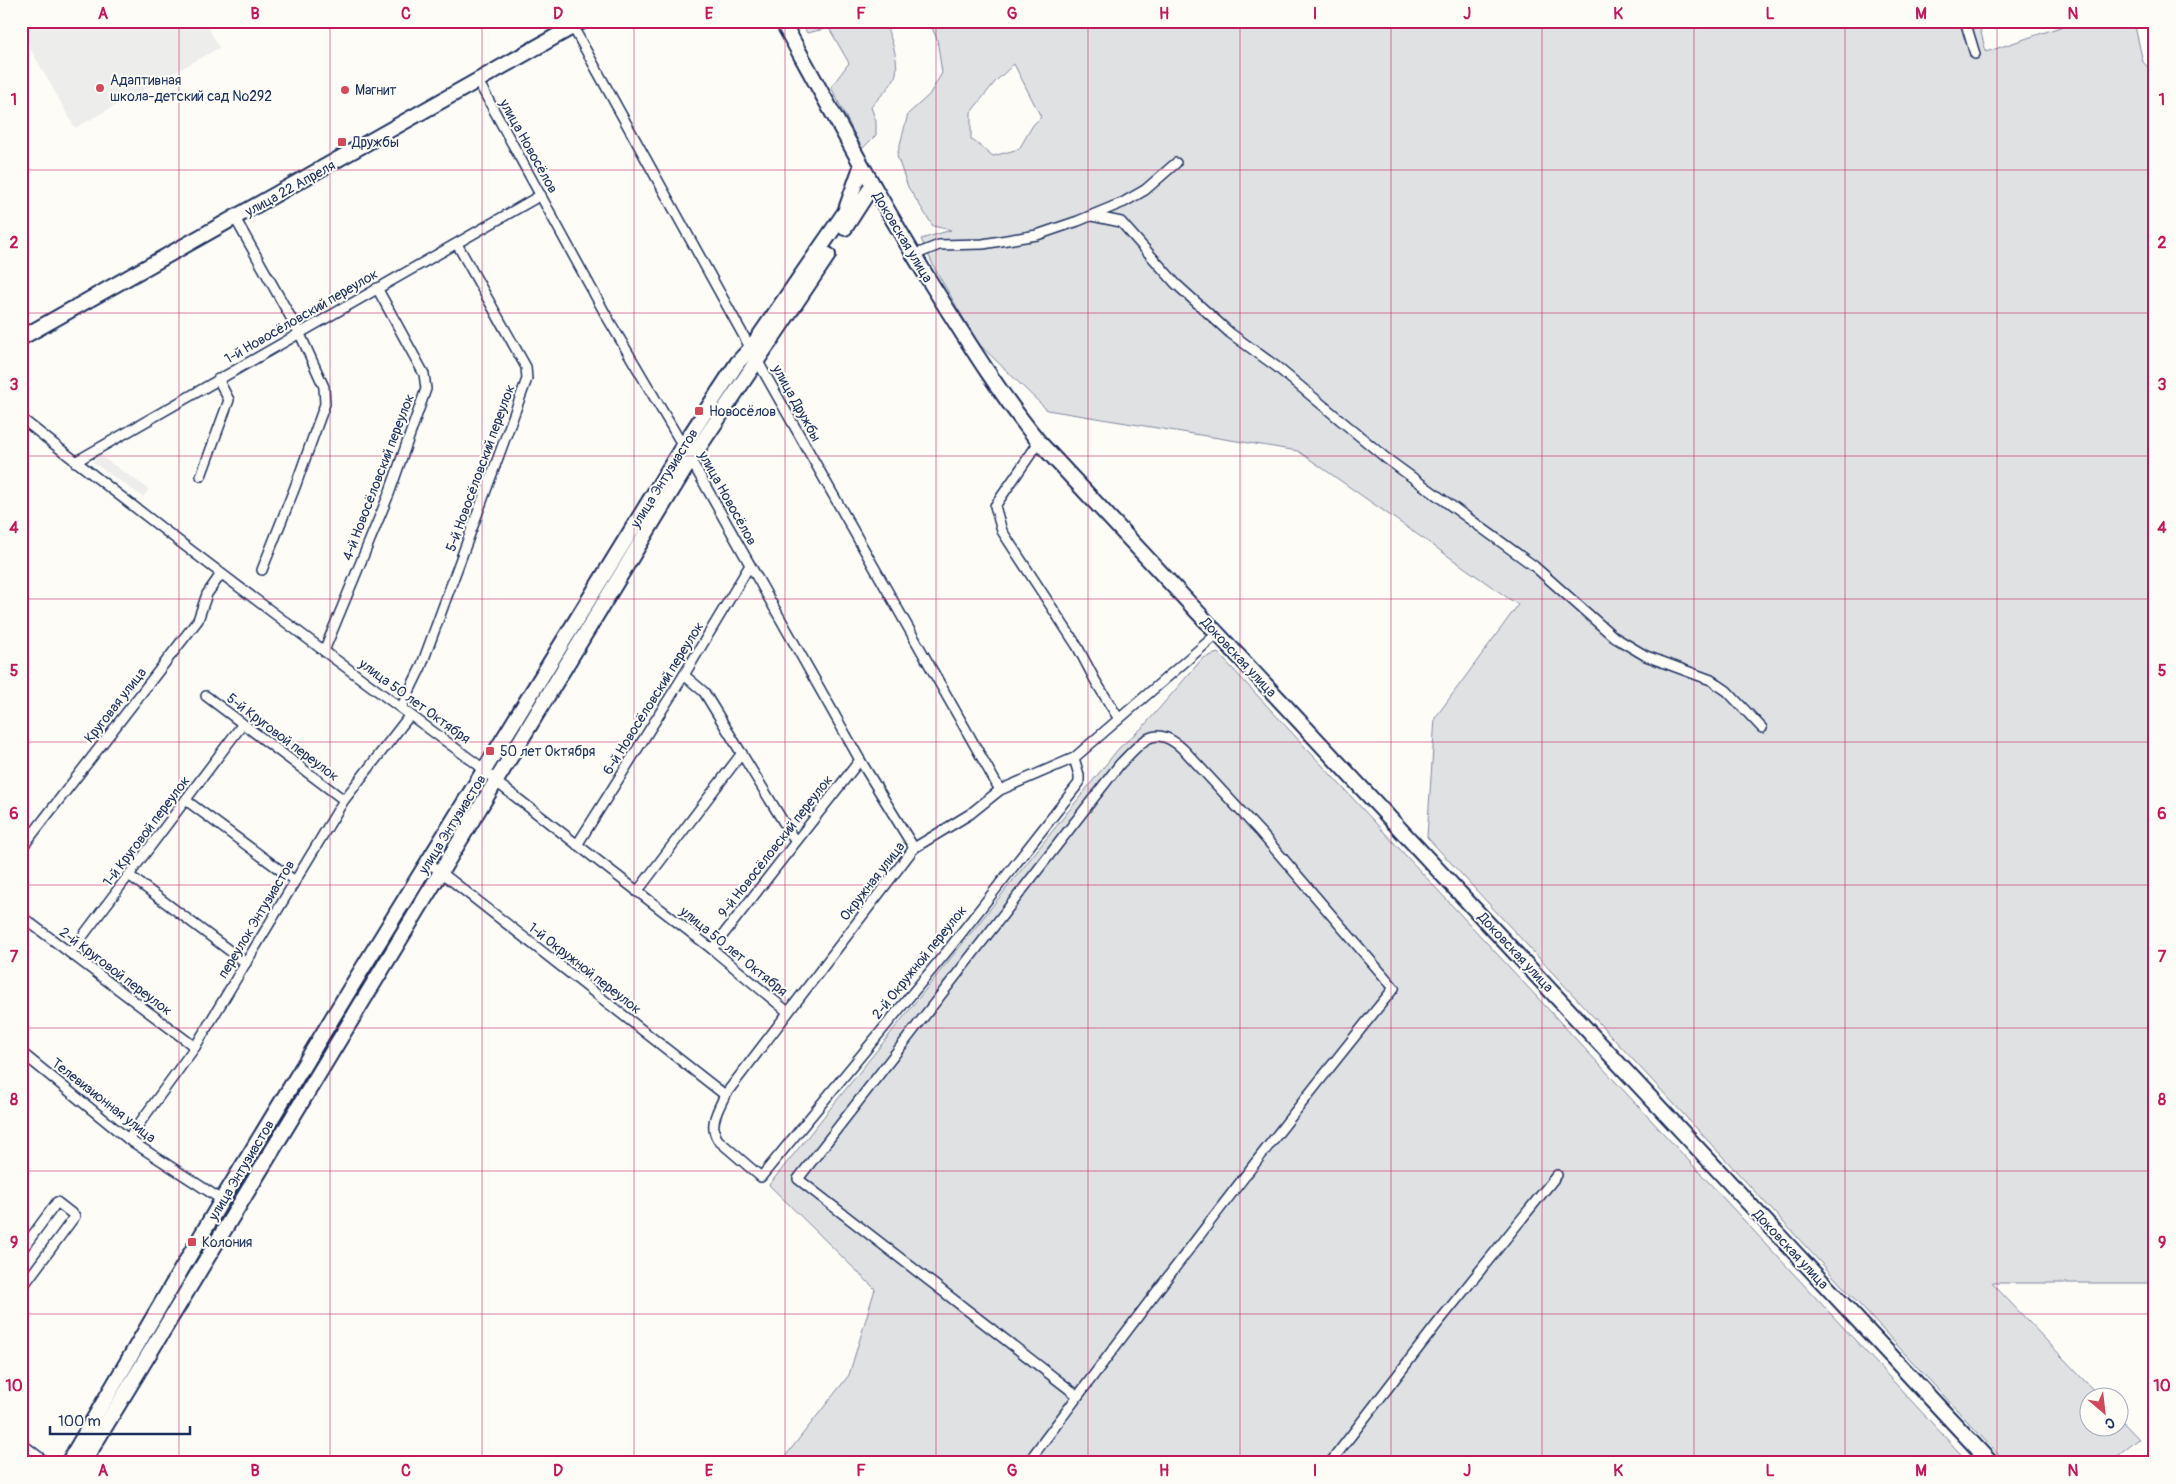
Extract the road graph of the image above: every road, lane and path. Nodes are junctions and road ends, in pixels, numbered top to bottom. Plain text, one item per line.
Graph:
1 (782, 21) edge
2 (1965, 21) edge
3 (578, 24) edge
4 (1975, 54) dead end
5 (478, 81) junction
6 (1176, 163) dead end
7 (861, 167) junction
8 (872, 186) junction
9 (541, 195) junction
10 (1092, 216) junction
11 (235, 218) junction
12 (457, 244) junction
13 (914, 255) junction
14 (377, 288) junction
15 (300, 334) junction
16 (21, 338) edge
17 (754, 354) junction
18 (218, 379) junction
19 (21, 418) edge
20 (1039, 442) junction
21 (683, 446) junction
22 (691, 459) junction
23 (75, 462) junction
24 (202, 476) dead end
25 (750, 565) junction
26 (262, 570) dead end
27 (221, 574) junction
28 (1217, 634) junction
29 (324, 651) junction
30 (684, 675) junction
31 (206, 696) dead end
32 (401, 708) junction
33 (410, 715) junction
34 (1119, 720) junction
35 (242, 725) junction
36 (1762, 728) dead end
37 (742, 753) junction
38 (1074, 758) junction
39 (860, 760) junction
40 (485, 770) junction
41 (495, 781) junction
42 (1000, 790) junction
43 (344, 800) junction
44 (187, 801) junction
45 (794, 841) junction
46 (577, 845) junction
47 (914, 848) junction
48 (21, 849) edge
49 (428, 862) junction
50 (440, 872) junction
51 (130, 876) junction
52 (295, 881) junction
53 (637, 892) junction
54 (21, 916) edge
55 (712, 949) junction
56 (70, 953) junction
57 (246, 963) junction
58 (788, 1012) junction
59 (194, 1047) junction
60 (21, 1052) edge
61 (725, 1095) junction
62 (128, 1139) junction
63 (1557, 1176) dead end
64 (762, 1177) joint
65 (222, 1200) junction
66 (21, 1251) edge
67 (21, 1289) edge
68 (1078, 1396) junction
69 (21, 1443) edge
70 (47, 1463) edge
71 (68, 1463) edge
72 (83, 1463) edge
73 (1027, 1463) edge
74 (1330, 1463) edge
75 (1991, 1463) edge

1 - 7 main road, Доковская улица
2 - 4 street
3 - 5 main road, улица 22 Апреля
3 - 17 street, улица Дружбы
5 - 9 street, улица Новосёлов
5 - 11 main road, улица 22 Апреля
6 - 10 street
7 - 8 main road, Доковская улица
7 - 17 main road, улица Энтузиастов
8 - 13 main road, Доковская улица
8 - 17 main road, улица Энтузиастов
9 - 12 street, 1-й Новосёловский переулок
9 - 21 street, улица Новосёлов
10 - 13 street
10 - 36 street
11 - 15 street
11 - 16 main road, улица 22 Апреля
12 - 14 street, 1-й Новосёловский переулок
12 - 32 street, 5-й Новосёловский переулок
13 - 20 main road, Доковская улица
14 - 15 street, 1-й Новосёловский переулок
14 - 29 street, 4-й Новосёловский переулок
15 - 18 street, 1-й Новосёловский переулок
15 - 26 street
17 - 21 main road, улица Энтузиастов
17 - 22 main road, улица Энтузиастов
17 - 42 street, улица Дружбы
18 - 23 street, 1-й Новосёловский переулок
18 - 24 street
19 - 23 street, улица 50 лет Октября
20 - 28 main road, Доковская улица
20 - 34 street
21 - 22 street, улица Новосёлов
21 - 40 main road, улица Энтузиастов
22 - 25 street, улица Новосёлов
22 - 41 main road, улица Энтузиастов
23 - 27 street, улица 50 лет Октября
25 - 30 street, 6-й Новосёловский переулок
25 - 39 street, улица Новосёлов
27 - 29 street, улица 50 лет Октября
27 - 48 street, Круговая улица
28 - 34 street, Окружная улица
28 - 75 main road, Доковская улица
29 - 32 street, улица 50 лет Октября
30 - 37 street
30 - 46 street, 6-й Новосёловский переулок
31 - 35 street, 5-й Круговой переулок
32 - 33 street, улица 50 лет Октября
33 - 40 street, улица 50 лет Октября
33 - 43 street, переулок Энтузиастов
34 - 38 street, Окружная улица
35 - 43 street, 5-й Круговой переулок
35 - 44 street, 1-й Круговой переулок
37 - 45 street
37 - 53 street
38 - 42 street, Окружная улица
38 - 64 street, 2-й Окружной переулок
39 - 45 street, 9-й Новосёловский переулок
39 - 47 street, улица Новосёлов
40 - 41 street, улица 50 лет Октября
40 - 49 main road, улица Энтузиастов
41 - 46 street, улица 50 лет Октября
41 - 50 main road, улица Энтузиастов
42 - 47 street, Окружная улица
43 - 52 street, переулок Энтузиастов
44 - 51 street, 1-й Круговой переулок
44 - 52 street
45 - 55 street, 9-й Новосёловский переулок
46 - 53 street, улица 50 лет Октября
47 - 58 street, Окружная улица
49 - 50 street, 1-й Окружной переулок
49 - 65 main road, улица Энтузиастов
50 - 61 street, 1-й Окружной переулок
50 - 72 main road, улица Энтузиастов
51 - 56 street, 1-й Круговой переулок
51 - 57 street
52 - 57 street, переулок Энтузиастов
53 - 55 street, улица 50 лет Октября
54 - 56 street, 2-й Круговой переулок
55 - 58 street, улица 50 лет Октября
56 - 59 street, 2-й Круговой переулок
57 - 59 street, переулок Энтузиастов
58 - 61 street, Окружная улица
59 - 62 street, переулок Энтузиастов
60 - 62 street, Телевизионная улица
61 - 64 street, Окружная улица
62 - 65 street, Телевизионная улица
63 - 74 street
65 - 71 main road, улица Энтузиастов
66 - 67 street
68 - 68 street
68 - 73 street
69 - 70 street

